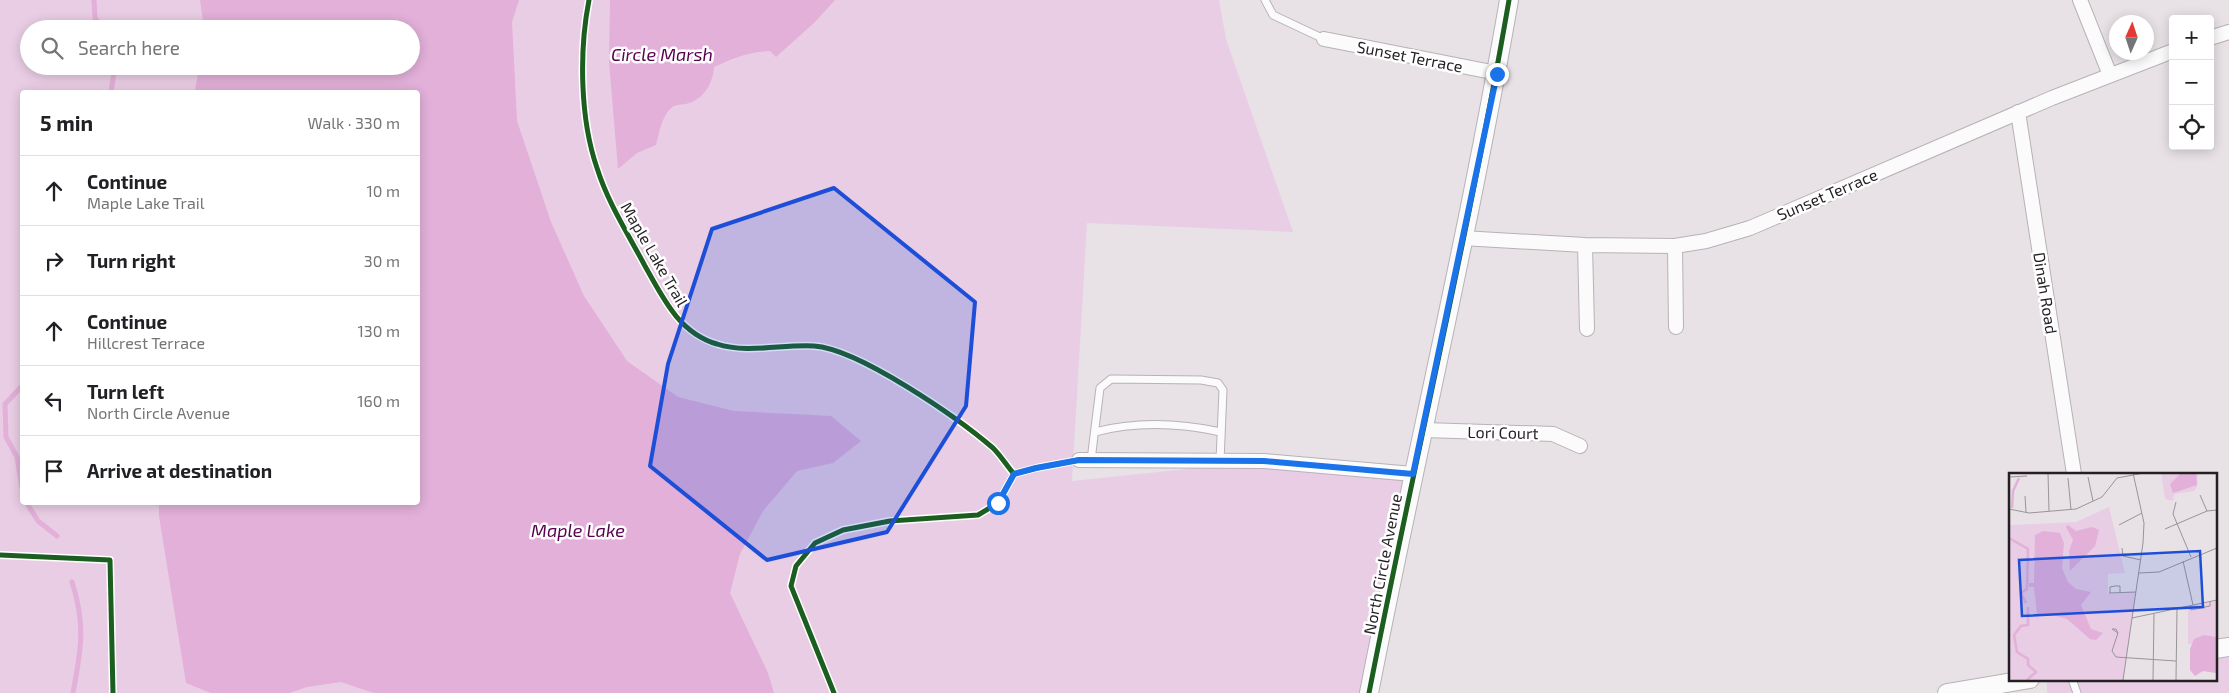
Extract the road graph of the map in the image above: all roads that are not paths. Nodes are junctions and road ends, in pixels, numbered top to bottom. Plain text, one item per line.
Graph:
1 (1265, 0) edge
2 (1509, 0) edge
3 (2080, 0) edge
4 (2229, 32) edge
5 (2214, 37) edge
6 (1324, 39) joint
7 (2169, 53) edge
8 (1497, 74) junction
9 (2110, 75) junction
10 (2018, 112) junction
11 (1462, 238) junction
12 (1585, 245) junction
13 (1675, 246) junction
14 (1676, 327) dead end
15 (1587, 328) dead end
16 (1424, 430) junction
17 (1095, 432) junction
18 (1221, 432) junction
19 (1580, 446) dead end
20 (1085, 460) joint
21 (1220, 461) junction
22 (2074, 473) edge
23 (1413, 474) junction
24 (2229, 647) edge
25 (2216, 649) edge
26 (2024, 680) edge
27 (2072, 680) edge
28 (1369, 693) edge
29 (1947, 693) edge
30 (2076, 693) edge

1 - 6 lane
2 - 8 street, North Circle Avenue
3 - 9 street
4 - 5 street
6 - 8 street, Sunset Terrace
7 - 9 street, Sunset Terrace
8 - 11 street, North Circle Avenue
9 - 10 street, Sunset Terrace
10 - 13 street, Sunset Terrace
10 - 22 street, Dinah Road
11 - 12 street, Sunset Terrace
11 - 16 street, North Circle Avenue
12 - 13 street, Sunset Terrace
12 - 15 street
13 - 14 street
16 - 19 street, Lori Court
16 - 23 street, North Circle Avenue
17 - 18 lane
17 - 18 lane
17 - 20 lane
18 - 21 lane
20 - 21 street
21 - 23 street
23 - 28 street, North Circle Avenue
24 - 25 street
26 - 29 street
27 - 30 lane

